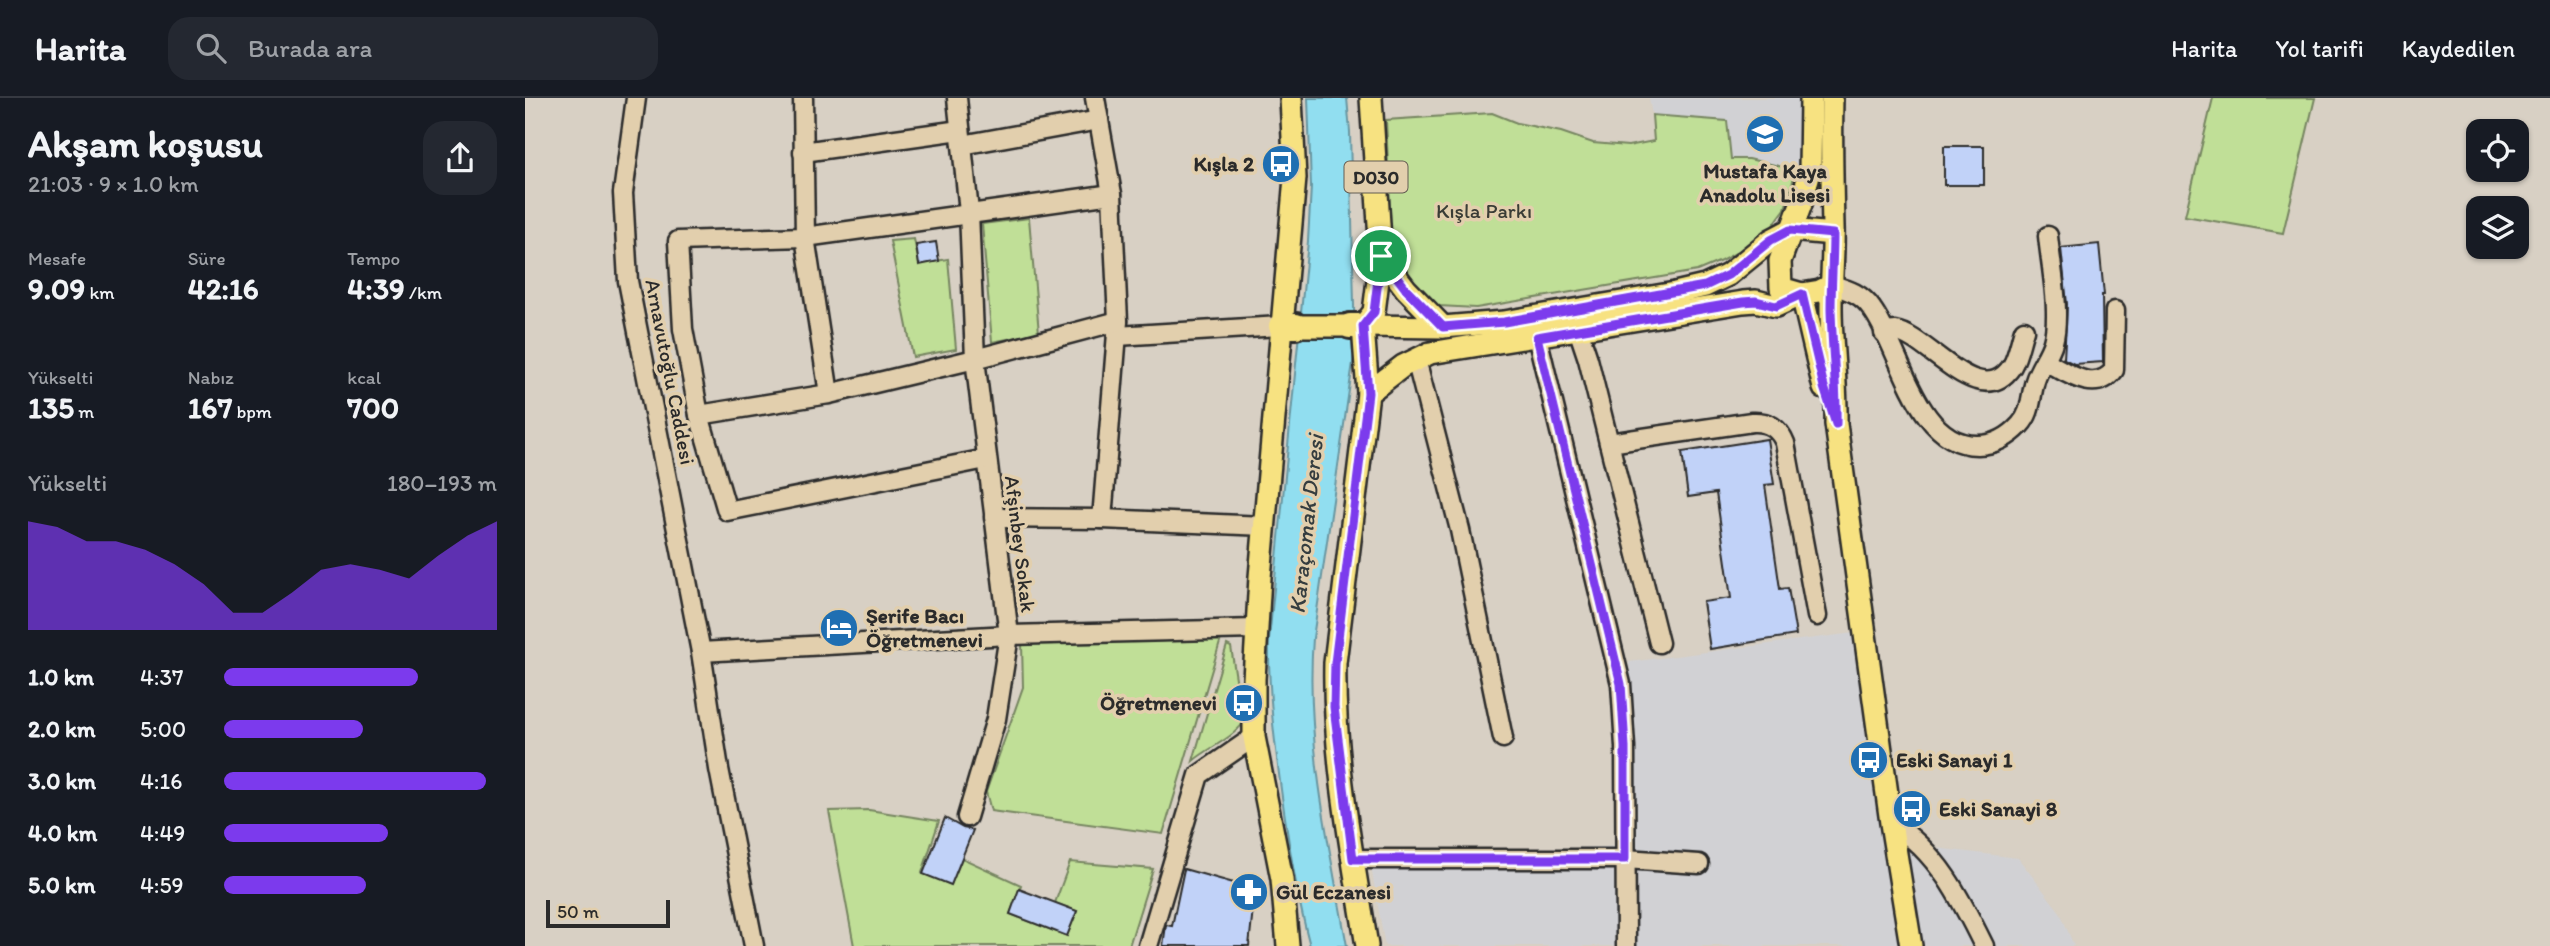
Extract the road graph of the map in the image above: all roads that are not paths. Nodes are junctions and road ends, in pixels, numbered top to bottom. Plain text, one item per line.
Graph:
1 (636, 98) edge
2 (803, 98) edge
3 (957, 98) edge
4 (1095, 98) edge
5 (1291, 98) edge
6 (1371, 98) edge
7 (1811, 98) edge
8 (1832, 98) edge
9 (1099, 120) junction
10 (961, 137) junction
11 (803, 152) junction
12 (1112, 194) junction
13 (969, 212) junction
14 (1790, 230) junction
15 (1833, 234) junction
16 (2048, 236) dead end
17 (805, 237) junction
18 (1381, 256) junction
19 (1832, 285) junction
20 (1802, 294) junction
21 (2115, 310) dead end
22 (1289, 326) junction
23 (1356, 326) junction
24 (1443, 327) junction
25 (1535, 327) junction
26 (1118, 329) junction
27 (1578, 330) junction
28 (2024, 330) dead end
29 (1884, 333) junction
30 (975, 359) junction
31 (1416, 359) junction
32 (2045, 360) junction
33 (1368, 393) junction
34 (829, 394) junction
35 (699, 415) junction
36 (1836, 424) junction
37 (1609, 443) junction
38 (986, 460) junction
39 (994, 517) junction
40 (1102, 519) junction
41 (1265, 526) junction
42 (1817, 616) dead end
43 (1256, 629) junction
44 (1009, 635) junction
45 (1659, 643) dead end
46 (701, 652) junction
47 (1254, 737) junction
48 (1503, 738) dead end
49 (967, 817) dead end
50 (1891, 823) junction
51 (1353, 859) junction
52 (1625, 859) junction
53 (1699, 864) dead end
54 (1908, 943) edge
55 (754, 946) edge
56 (1148, 946) edge
57 (1287, 946) edge
58 (1367, 946) edge
59 (1626, 946) edge
60 (1984, 946) edge

1 - 46 street, Arnavutoğlu Caddesi
2 - 11 street
3 - 10 street, Afşinbey Sokak
4 - 9 street
5 - 22 main road
6 - 18 main road, D030
7 - 14 main road
8 - 15 main road
9 - 10 street
9 - 12 street
10 - 11 street
10 - 13 street, Afşinbey Sokak
11 - 17 street
12 - 13 street
12 - 26 street
13 - 17 street
13 - 30 street, Afşinbey Sokak
14 - 15 main road
14 - 20 main road
14 - 25 main road
15 - 19 main road
16 - 32 street
17 - 34 street
17 - 35 street
18 - 23 main road, D030
18 - 24 main road
19 - 20 main road
19 - 29 street
19 - 36 main road
20 - 27 main road
20 - 36 main road
21 - 32 street
22 - 23 main road
22 - 26 street
22 - 41 main road
23 - 24 main road
23 - 33 main road
24 - 25 main road
25 - 27 main road
25 - 31 main road
25 - 52 street
26 - 30 street
26 - 40 street
27 - 37 street
28 - 29 street
29 - 32 street
30 - 34 street
30 - 38 street, Afşinbey Sokak
31 - 33 main road
31 - 48 street
33 - 51 main road
34 - 35 street
35 - 38 street
36 - 50 main road
37 - 42 street
37 - 45 street
38 - 39 street, Afşinbey Sokak
39 - 40 street
39 - 44 street, Afşinbey Sokak
40 - 41 street
41 - 43 main road
43 - 44 street
43 - 47 main road
44 - 46 street
44 - 49 street, Afşinbey Sokak
46 - 55 street, Arnavutoğlu Caddesi
47 - 56 street
47 - 57 main road
50 - 54 main road
50 - 60 street
51 - 52 street
51 - 58 main road
52 - 53 street
52 - 59 street

